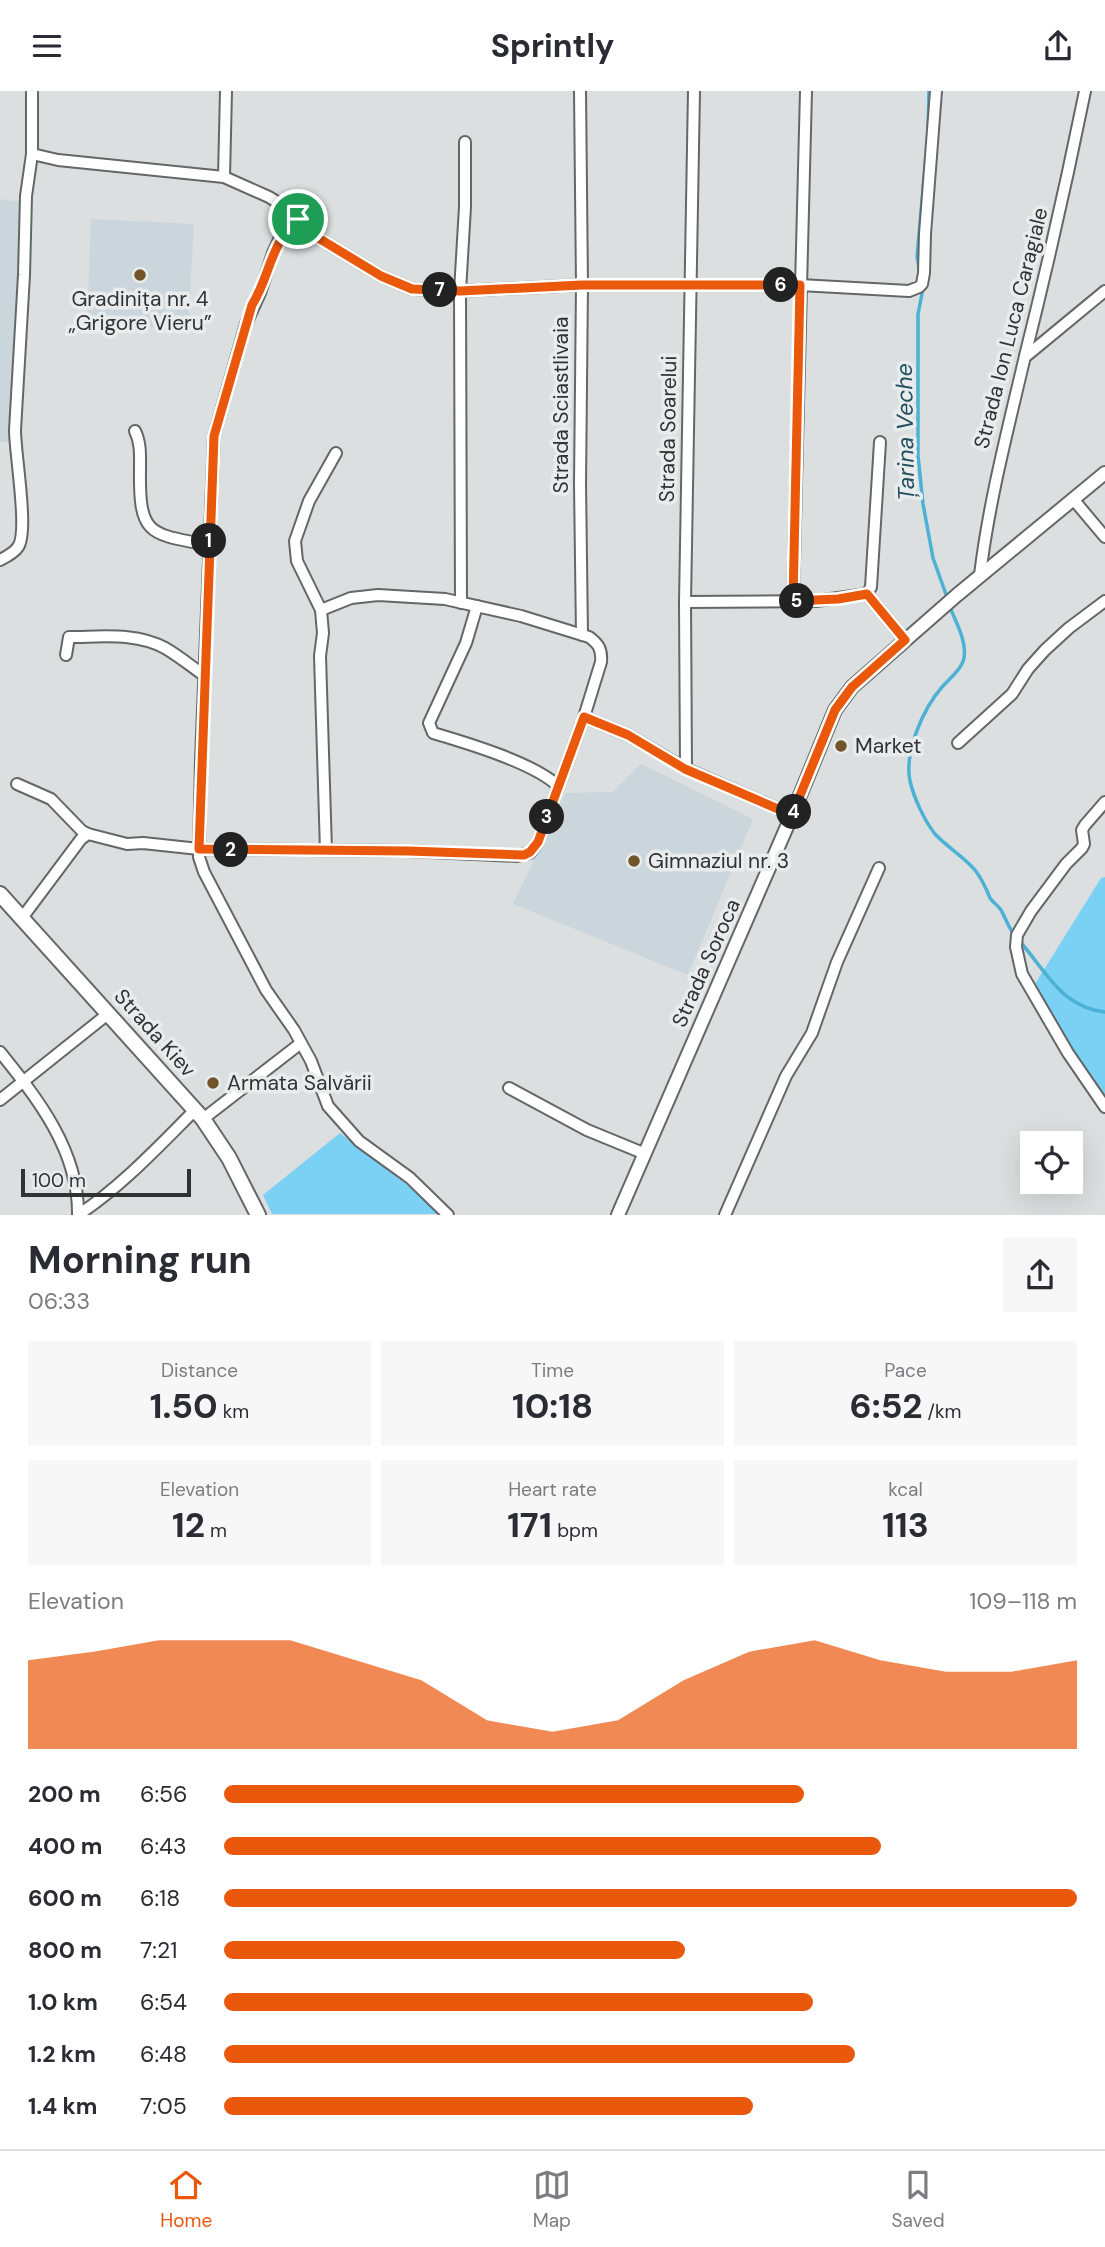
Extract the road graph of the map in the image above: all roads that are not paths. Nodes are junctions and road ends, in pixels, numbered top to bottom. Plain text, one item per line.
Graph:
1 (32, 91) edge
2 (226, 91) edge
3 (580, 91) edge
4 (694, 91) edge
5 (806, 91) edge
6 (936, 91) edge
7 (1085, 91) edge
8 (465, 142) dead end
9 (32, 154) junction
10 (224, 177) junction
11 (298, 219) junction
12 (582, 285) junction
13 (690, 285) junction
14 (800, 285) junction
15 (460, 291) junction
16 (1105, 291) edge
17 (1025, 356) junction
18 (135, 431) dead end
19 (880, 442) dead end
20 (336, 453) dead end
21 (1105, 473) edge
22 (1073, 499) junction
23 (1105, 537) edge
24 (209, 544) junction
25 (0, 560) edge
26 (980, 575) junction
27 (867, 594) junction
28 (793, 601) junction
29 (1105, 601) edge
30 (685, 602) junction
31 (461, 603) junction
32 (477, 607) junction
33 (321, 610) junction
34 (582, 635) junction
35 (905, 640) junction
36 (66, 656) dead end
37 (205, 676) junction
38 (584, 717) junction
39 (958, 743) dead end
40 (685, 769) junction
41 (17, 784) dead end
42 (558, 786) junction
43 (1105, 802) edge
44 (792, 815) junction
45 (88, 834) junction
46 (199, 849) junction
47 (326, 850) junction
48 (879, 868) dead end
49 (0, 894) edge
50 (22, 918) junction
51 (109, 1013) junction
52 (301, 1043) junction
53 (0, 1052) edge
54 (23, 1080) junction
55 (509, 1088) dead end
56 (0, 1100) edge
57 (1105, 1107) edge
58 (199, 1114) junction
59 (643, 1153) junction
60 (78, 1214) edge
61 (258, 1215) edge
62 (448, 1215) edge
63 (618, 1215) edge
64 (725, 1215) edge

1 - 9 street
2 - 10 street
3 - 12 street, Strada Sciastlivaia
4 - 13 street, Strada Soarelui
5 - 14 street
6 - 14 street
7 - 17 street, Strada Ion Luca Caragiale
8 - 15 street
9 - 10 street
9 - 25 street
10 - 11 street
11 - 15 street
11 - 24 street
12 - 13 street
12 - 15 street
12 - 34 street, Strada Sciastlivaia
13 - 14 street
13 - 30 street, Strada Soarelui
14 - 28 street
15 - 31 street
16 - 17 street
17 - 26 street, Strada Ion Luca Caragiale
18 - 24 street
19 - 27 street
20 - 33 street
21 - 22 street, Strada Soroca
22 - 23 street
22 - 26 street, Strada Soroca
24 - 37 street
26 - 35 street, Strada Soroca
27 - 28 street
27 - 35 street
28 - 30 street
29 - 39 street
30 - 40 street, Strada Soarelui
31 - 32 street
31 - 33 street
32 - 34 street
32 - 42 street
33 - 47 street
34 - 38 street
35 - 44 street, Strada Soroca
36 - 37 street
37 - 46 street
38 - 40 street
38 - 42 street
40 - 44 street
41 - 45 street
42 - 47 street
43 - 57 street
44 - 59 street, Strada Soroca
45 - 46 street
45 - 50 street
46 - 47 street
46 - 52 street
48 - 64 street
49 - 50 main road, Strada Kiev
50 - 51 main road, Strada Kiev
51 - 54 street
51 - 58 main road, Strada Kiev
52 - 58 street
52 - 62 street
53 - 54 street
54 - 56 street
54 - 60 street
55 - 59 street
58 - 60 street
58 - 61 main road, Strada Kiev
59 - 63 street, Strada Soroca

